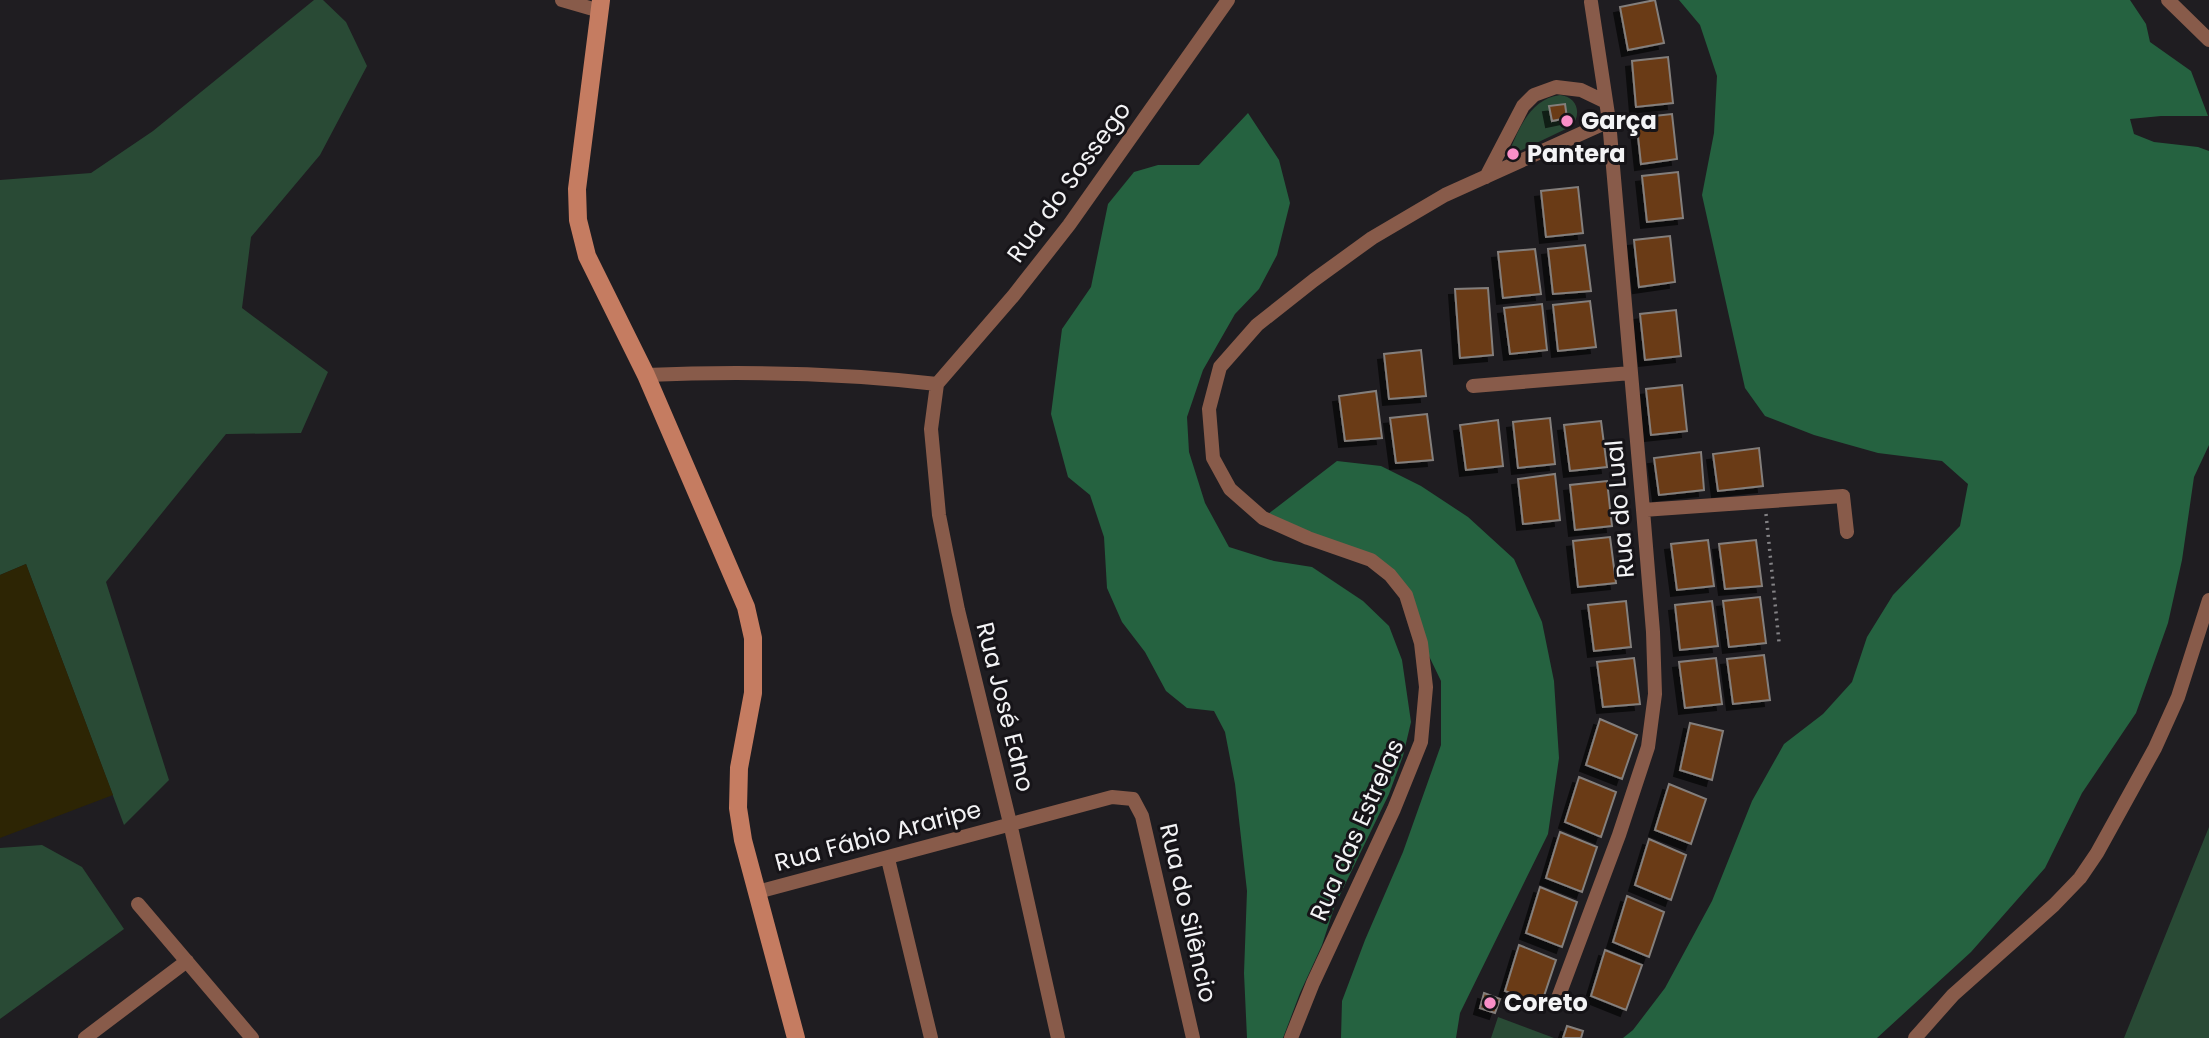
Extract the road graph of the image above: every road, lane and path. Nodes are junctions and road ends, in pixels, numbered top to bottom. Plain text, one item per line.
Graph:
1 (562, 0) edge
2 (1228, 0) edge
3 (2168, 0) edge
4 (1591, 2) dead end
5 (600, 6) edge
6 (2209, 40) edge
7 (1606, 102) junction
8 (1609, 121) junction
9 (1486, 177) junction
10 (1631, 373) junction
11 (646, 375) junction
12 (937, 384) junction
13 (1473, 386) dead end
14 (1765, 501) junction
15 (1643, 510) junction
16 (1847, 532) dead end
17 (2209, 600) edge
18 (1779, 642) dead end
19 (1133, 799) joint
20 (1010, 823) junction
21 (888, 859) junction
22 (757, 892) junction
23 (138, 904) dead end
24 (187, 961) junction
25 (1558, 998) dead end
26 (85, 1038) edge
27 (252, 1038) edge
28 (796, 1038) edge
29 (931, 1038) edge
30 (1058, 1038) edge
31 (1193, 1038) edge
32 (1291, 1038) edge
33 (1915, 1038) edge

1 - 5 street
2 - 12 street, Rua do Sossego
3 - 6 street
4 - 7 street, Rua do Lual
5 - 11 street
7 - 8 street, Rua do Lual
7 - 9 street
8 - 9 street, Rua das Estrelas
8 - 10 street, Rua do Lual
9 - 32 street, Rua das Estrelas
10 - 13 street
10 - 15 street, Rua do Lual
11 - 12 street
11 - 22 street
12 - 20 street, Rua José Edno
14 - 15 street
14 - 16 street
14 - 18 path
15 - 25 street, Rua do Lual
17 - 33 street
19 - 20 street, Rua Fábio Araripe
19 - 31 street, Rua do Silêncio
20 - 21 street, Rua Fábio Araripe
20 - 30 street, Rua José Edno
21 - 22 street, Rua Fábio Araripe
21 - 29 street
22 - 28 street
23 - 24 street
24 - 26 street
24 - 27 street

